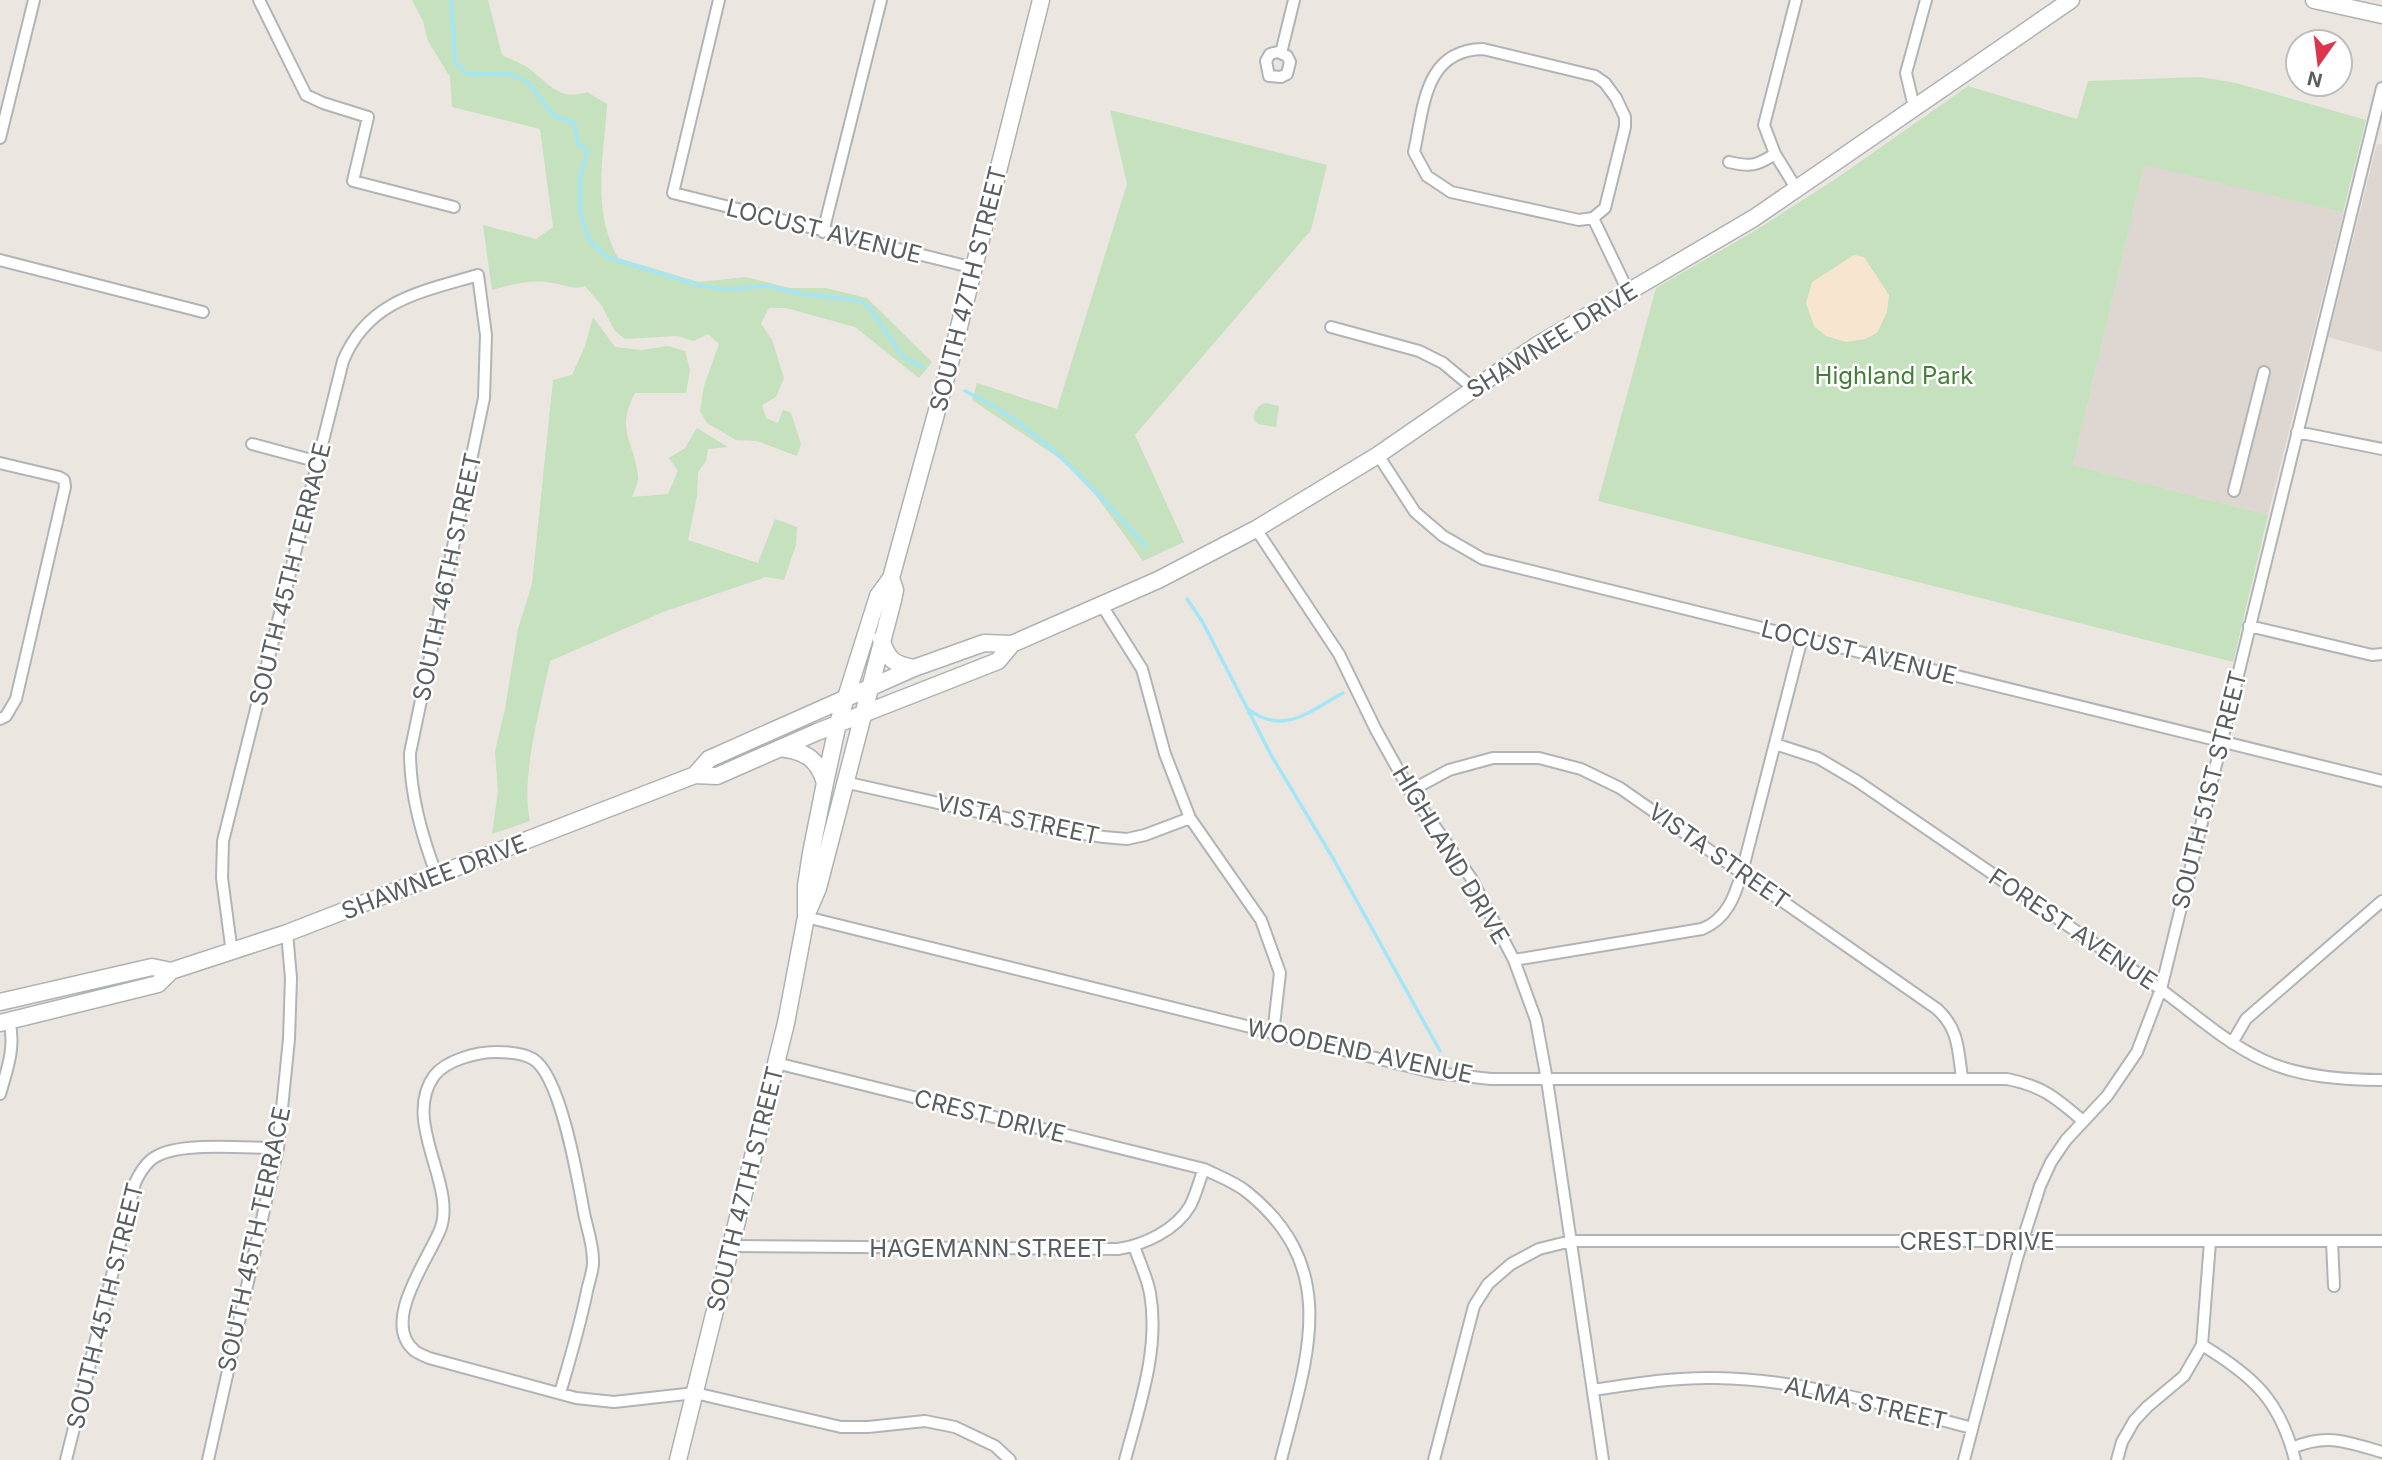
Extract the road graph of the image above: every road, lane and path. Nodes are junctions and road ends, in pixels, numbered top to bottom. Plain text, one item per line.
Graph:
1 (34, 0) edge
2 (259, 0) edge
3 (719, 0) edge
4 (881, 0) edge
5 (1041, 0) edge
6 (1294, 0) edge
7 (1796, 0) edge
8 (1926, 0) edge
9 (2071, 0) edge
10 (2314, 0) edge
11 (2382, 16) edge
12 (1281, 53) dead end
13 (2382, 88) edge
14 (1914, 107) junction
15 (0, 138) edge
16 (1776, 154) junction
17 (1729, 162) dead end
18 (1797, 188) junction
19 (454, 207) dead end
20 (1592, 218) junction
21 (824, 232) junction
22 (0, 260) edge
23 (974, 268) junction
24 (478, 275) joint
25 (1628, 291) junction
26 (203, 312) dead end
27 (1331, 327) dead end
28 (2264, 372) dead end
29 (1474, 388) junction
30 (2297, 432) junction
31 (251, 444) dead end
32 (2382, 449) edge
33 (1377, 455) junction
34 (318, 462) junction
35 (0, 463) edge
36 (2234, 491) dead end
37 (1256, 529) junction
38 (891, 578) junction
39 (1101, 604) junction
40 (2249, 626) junction
41 (1802, 638) junction
42 (881, 639) junction
43 (1012, 644) junction
44 (2382, 654) edge
45 (914, 668) junction
46 (870, 686) junction
47 (846, 697) junction
48 (863, 715) junction
49 (0, 719) edge
50 (838, 723) junction
51 (2220, 741) junction
52 (1775, 744) junction
53 (780, 748) junction
54 (695, 775) junction
55 (2382, 781) edge
56 (844, 782) junction
57 (825, 783) junction
58 (1410, 791) junction
59 (1190, 818) junction
60 (1742, 872) junction
61 (437, 876) junction
62 (2382, 901) edge
63 (806, 917) junction
64 (287, 933) junction
65 (232, 953) junction
66 (1514, 960) junction
67 (171, 971) junction
68 (99, 979) junction
69 (2161, 989) junction
70 (103, 998) junction
71 (1, 1002) edge
72 (5, 1022) edge
73 (1273, 1034) junction
74 (2232, 1043) junction
75 (776, 1063) junction
76 (1962, 1078) junction
77 (1547, 1080) junction
78 (2382, 1080) edge
79 (0, 1094) edge
80 (2083, 1121) junction
81 (278, 1148) junction
82 (1204, 1168) junction
83 (1571, 1241) junction
84 (2021, 1241) junction
85 (2332, 1241) junction
86 (2382, 1241) edge
87 (2210, 1242) junction
88 (732, 1246) junction
89 (1134, 1246) junction
90 (2334, 1286) dead end
91 (2202, 1345) junction
92 (1593, 1390) junction
93 (559, 1393) junction
94 (695, 1393) junction
95 (1972, 1428) junction
96 (2292, 1448) junction
97 (2382, 1452) edge
98 (66, 1460) edge
99 (208, 1460) edge
100 (678, 1460) edge
101 (1010, 1460) edge
102 (1125, 1460) edge
103 (1281, 1460) edge
104 (1434, 1460) edge
105 (1603, 1460) edge
106 (1964, 1460) edge
107 (2117, 1460) edge
108 (2295, 1460) edge

1 - 15 street
2 - 19 street
3 - 21 street, LOCUST AVENUE
4 - 21 street
5 - 23 main road, SOUTH 47TH STREET
6 - 12 street
7 - 16 street
8 - 14 street
9 - 14 main road, SHAWNEE DRIVE
10 - 11 main road
13 - 30 street, SOUTH 51ST STREET
14 - 18 main road, SHAWNEE DRIVE
16 - 17 street
16 - 18 street
18 - 25 main road, SHAWNEE DRIVE
20 - 20 street
20 - 25 street
21 - 23 street, LOCUST AVENUE
22 - 26 street
23 - 38 main road, SOUTH 47TH STREET
24 - 34 street, SOUTH 45TH TERRACE
24 - 61 street, SOUTH 46TH STREET
25 - 29 main road, SHAWNEE DRIVE
27 - 29 street
28 - 36 street
29 - 33 main road, SHAWNEE DRIVE
30 - 32 street
30 - 40 street, SOUTH 51ST STREET
31 - 34 street
33 - 37 main road, SHAWNEE DRIVE
33 - 41 street, LOCUST AVENUE
34 - 65 street, SOUTH 45TH TERRACE
35 - 49 street
37 - 39 main road, SHAWNEE DRIVE
37 - 58 street, HIGHLAND DRIVE
38 - 42 main road, SOUTH 47TH STREET
38 - 47 main road, SOUTH 47TH STREET
39 - 43 main road, SHAWNEE DRIVE
39 - 59 street
40 - 44 street
40 - 51 street, SOUTH 51ST STREET
41 - 51 street, LOCUST AVENUE
41 - 52 street
42 - 45 main road
42 - 46 main road, SOUTH 47TH STREET
43 - 45 main road, SHAWNEE DRIVE
43 - 48 main road, SHAWNEE DRIVE
45 - 46 main road, SHAWNEE DRIVE
46 - 47 main road, SHAWNEE DRIVE
46 - 48 main road, SOUTH 47TH STREET
47 - 50 main road, SOUTH 47TH STREET
47 - 54 main road, SHAWNEE DRIVE
48 - 50 main road, SHAWNEE DRIVE
48 - 56 main road, SOUTH 47TH STREET
50 - 53 main road, SHAWNEE DRIVE
50 - 57 main road, SOUTH 47TH STREET
51 - 55 street, LOCUST AVENUE
51 - 69 street, SOUTH 51ST STREET
52 - 60 street
52 - 69 street, FOREST AVENUE
53 - 54 main road, SHAWNEE DRIVE
53 - 57 main road
54 - 61 main road, SHAWNEE DRIVE
56 - 59 street, VISTA STREET
56 - 63 main road, SOUTH 47TH STREET
57 - 63 main road, SOUTH 47TH STREET
58 - 60 street, VISTA STREET
58 - 66 street, HIGHLAND DRIVE
59 - 73 street
60 - 66 street
60 - 76 street, VISTA STREET
61 - 64 main road, SHAWNEE DRIVE
62 - 74 street
63 - 73 street, WOODEND AVENUE
63 - 75 main road, SOUTH 47TH STREET
64 - 65 main road, SHAWNEE DRIVE
64 - 81 street, SOUTH 45TH TERRACE
65 - 67 main road, SHAWNEE DRIVE
66 - 77 street, HIGHLAND DRIVE
67 - 68 main road, SHAWNEE DRIVE
67 - 70 main road, SHAWNEE DRIVE
68 - 70 main road
68 - 71 main road, SHAWNEE DRIVE
69 - 74 street, FOREST AVENUE
69 - 80 street, SOUTH 51ST STREET
70 - 72 main road, SHAWNEE DRIVE
71 - 72 main road
72 - 79 street
73 - 77 street, WOODEND AVENUE
74 - 78 street, FOREST AVENUE
75 - 82 street, CREST DRIVE
75 - 88 main road, SOUTH 47TH STREET
76 - 77 street, WOODEND AVENUE
76 - 80 street, WOODEND AVENUE
77 - 83 street, HIGHLAND DRIVE
80 - 84 street, SOUTH 51ST STREET
81 - 98 street, SOUTH 45TH STREET
81 - 99 street, SOUTH 45TH TERRACE
82 - 89 street, HAGEMANN STREET
82 - 103 street, CREST DRIVE
83 - 84 street, CREST DRIVE
83 - 92 street, HIGHLAND DRIVE
83 - 104 street, CREST DRIVE
84 - 87 street, CREST DRIVE
84 - 95 street, SOUTH 51ST STREET
85 - 86 street, CREST DRIVE
85 - 87 street, CREST DRIVE
85 - 90 street
87 - 91 street
88 - 89 street, HAGEMANN STREET
88 - 94 main road, SOUTH 47TH STREET
89 - 102 street
91 - 96 street
91 - 107 street
92 - 95 street, ALMA STREET
92 - 105 street, HIGHLAND DRIVE
93 - 93 street
93 - 94 street
94 - 100 main road, SOUTH 47TH STREET
94 - 101 street
95 - 106 street, SOUTH 51ST STREET
96 - 97 street
96 - 108 street

